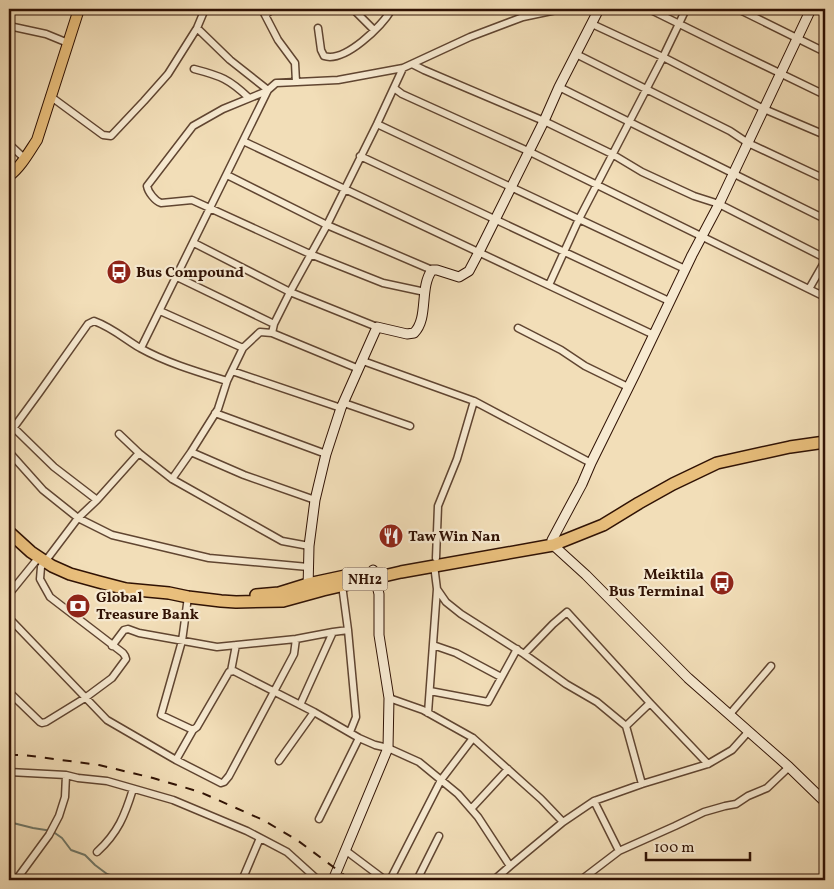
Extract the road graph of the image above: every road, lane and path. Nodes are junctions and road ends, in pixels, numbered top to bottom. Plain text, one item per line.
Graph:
1 (79, 9) edge
2 (205, 9) edge
3 (273, 9) edge
4 (353, 9) edge
5 (392, 9) edge
6 (561, 9) edge
7 (600, 9) edge
8 (649, 9) edge
9 (686, 9) edge
10 (738, 9) edge
11 (811, 9) edge
12 (263, 12) edge
13 (678, 23) junction
14 (592, 24) junction
15 (9, 26) edge
16 (197, 28) junction
17 (318, 28) dead end
18 (374, 30) junction
19 (797, 38) junction
20 (68, 43) junction
21 (825, 52) edge
22 (576, 54) junction
23 (663, 57) junction
24 (412, 64) junction
25 (402, 68) junction
26 (194, 69) dead end
27 (781, 73) junction
28 (296, 82) junction
29 (559, 87) junction
30 (394, 88) junction
31 (646, 89) junction
32 (267, 91) junction
33 (825, 95) edge
34 (50, 96) junction
35 (249, 98) junction
36 (764, 109) junction
37 (544, 121) junction
38 (629, 121) junction
39 (377, 124) junction
40 (825, 135) edge
41 (243, 141) junction
42 (748, 143) junction
43 (9, 144) edge
44 (528, 151) junction
45 (612, 154) junction
46 (360, 156) junction
47 (24, 158) junction
48 (734, 173) junction
49 (227, 175) junction
50 (9, 176) edge
51 (825, 179) edge
52 (596, 185) junction
53 (511, 188) junction
54 (345, 189) junction
55 (719, 204) junction
56 (210, 208) junction
57 (825, 219) edge
58 (495, 220) junction
59 (579, 220) junction
60 (327, 225) junction
61 (701, 236) junction
62 (194, 243) junction
63 (479, 252) junction
64 (564, 252) junction
65 (310, 254) junction
66 (825, 259) edge
67 (685, 269) junction
68 (432, 270) junction
69 (176, 277) junction
70 (549, 285) junction
71 (809, 289) junction
72 (290, 292) junction
73 (424, 292) junction
74 (825, 297) edge
75 (669, 302) junction
76 (160, 311) junction
77 (274, 324) junction
78 (377, 327) junction
79 (518, 328) dead end
80 (272, 333) junction
81 (654, 335) junction
82 (142, 348) junction
83 (244, 348) junction
84 (361, 365) junction
85 (232, 370) junction
86 (227, 382) junction
87 (628, 387) junction
88 (474, 401) junction
89 (342, 405) junction
90 (215, 413) junction
91 (410, 426) dead end
92 (14, 428) junction
93 (9, 434) edge
94 (119, 434) dead end
95 (825, 442) edge
96 (9, 452) edge
97 (191, 452) junction
98 (139, 453) junction
99 (326, 454) junction
100 (591, 463) junction
101 (172, 479) junction
102 (97, 500) junction
103 (315, 500) junction
104 (78, 518) junction
105 (9, 532) edge
106 (9, 542) edge
107 (556, 542) junction
108 (309, 546) junction
109 (40, 562) junction
110 (435, 562) junction
111 (308, 567) junction
112 (374, 574) junction
113 (342, 585) junction
114 (308, 589) junction
115 (437, 589) junction
116 (169, 593) junction
117 (9, 594) edge
118 (188, 597) junction
119 (9, 618) edge
120 (348, 630) junction
121 (333, 632) junction
122 (296, 639) junction
123 (182, 641) junction
124 (236, 645) junction
125 (433, 645) junction
126 (112, 646) junction
127 (517, 649) junction
128 (524, 654) junction
129 (772, 666) dead end
130 (231, 671) junction
131 (501, 677) junction
132 (430, 691) junction
133 (9, 692) edge
134 (275, 692) junction
135 (85, 698) junction
136 (389, 698) junction
137 (650, 703) junction
138 (300, 705) junction
139 (314, 712) junction
140 (428, 714) junction
141 (730, 714) junction
142 (626, 726) junction
143 (193, 730) junction
144 (749, 731) junction
145 (350, 732) junction
146 (359, 738) junction
147 (473, 738) junction
148 (388, 748) junction
149 (176, 760) junction
150 (279, 761) dead end
151 (708, 764) junction
152 (789, 767) junction
153 (508, 769) junction
154 (9, 772) edge
155 (66, 775) junction
156 (441, 780) junction
157 (642, 784) junction
158 (133, 789) junction
159 (594, 801) junction
160 (825, 802) edge
161 (471, 810) junction
162 (319, 819) dead end
163 (563, 822) junction
164 (439, 836) dead end
165 (260, 838) junction
166 (345, 850) junction
167 (618, 851) junction
168 (97, 852) dead end
169 (510, 866) junction
170 (244, 878) dead end
171 (16, 880) edge
172 (318, 880) edge
173 (333, 880) edge
174 (386, 880) edge
175 (390, 880) edge
176 (417, 880) edge
177 (494, 880) edge
178 (581, 880) edge

1 - 20 main road
2 - 16 street
3 - 12 street
4 - 18 street
5 - 18 street
6 - 24 street
7 - 14 street
8 - 13 street
9 - 13 street
10 - 19 street
11 - 19 street
12 - 28 street
13 - 23 street
13 - 27 street
14 - 22 street
14 - 23 street
15 - 20 street
16 - 32 street
16 - 34 street
17 - 18 street
19 - 21 street
19 - 27 street
20 - 34 main road
22 - 29 street
22 - 31 street
23 - 31 street
23 - 36 street
24 - 25 street
24 - 37 street
25 - 28 street
25 - 30 street
26 - 35 street
27 - 33 street
27 - 36 street
28 - 32 street
29 - 37 street
29 - 38 street
30 - 39 street
30 - 44 street
31 - 38 street
31 - 42 street
32 - 35 street
32 - 41 street
34 - 47 main road
35 - 56 street
36 - 40 street
36 - 42 street
37 - 44 street
37 - 45 street
38 - 45 street
38 - 48 street
39 - 46 street
39 - 53 street
41 - 49 street
41 - 54 street
42 - 48 street
42 - 51 street
43 - 47 street
44 - 52 street
44 - 53 street
45 - 52 street
45 - 55 street
46 - 54 street
46 - 58 street
47 - 50 main road
48 - 55 street
48 - 57 street
49 - 56 street
49 - 60 street
52 - 59 street
52 - 61 street
53 - 58 street
53 - 59 street
54 - 60 street
54 - 63 street
55 - 61 street
55 - 66 street
56 - 62 street
56 - 65 street
58 - 63 street
58 - 64 street
59 - 64 street
59 - 67 street
60 - 65 street
60 - 68 street
61 - 67 street
61 - 71 street
62 - 69 street
62 - 72 street
63 - 68 street
63 - 70 street
64 - 70 street
64 - 75 street
65 - 72 street
65 - 73 street
66 - 71 street
67 - 75 street
68 - 73 street
69 - 76 street
69 - 77 street
70 - 81 street
71 - 74 street
72 - 77 street
72 - 78 street
73 - 78 street
75 - 81 street
76 - 82 street
76 - 83 street
77 - 80 street
78 - 84 street
79 - 87 street
80 - 83 street
80 - 84 street
81 - 87 street
82 - 86 street
82 - 92 street
83 - 85 street
84 - 88 street
84 - 89 street
85 - 86 street
85 - 89 street
86 - 90 street
87 - 100 street
88 - 100 street
88 - 110 street
89 - 91 street
89 - 99 street
90 - 97 street
90 - 99 street
92 - 93 street
92 - 102 street
94 - 98 street
95 - 107 highway, NH12
96 - 104 street
97 - 101 street
97 - 103 street
98 - 101 street
98 - 102 street
99 - 103 street
100 - 107 street
101 - 108 street
102 - 104 street
103 - 108 street
104 - 109 street
104 - 111 street
105 - 109 highway, NH12
106 - 109 highway, NH12
107 - 110 highway, NH12
107 - 141 street
108 - 111 street
109 - 116 highway, NH12
109 - 117 street
109 - 126 street
110 - 112 highway, NH12
110 - 115 street
111 - 114 street
112 - 113 highway, NH12
112 - 114 highway, NH12
112 - 136 street
113 - 114 highway, NH12
113 - 120 street
114 - 116 highway, NH12
114 - 118 highway, NH12
115 - 125 street
115 - 127 street
116 - 118 highway, NH12
118 - 123 street
119 - 135 street
120 - 121 street
120 - 145 street
121 - 122 street
121 - 138 street
122 - 124 street
122 - 134 street
123 - 124 street
123 - 126 street
123 - 143 street
124 - 130 street
125 - 131 street
125 - 132 street
126 - 135 street
127 - 128 street
127 - 131 street
128 - 137 street
128 - 142 street
129 - 141 street
130 - 134 street
130 - 143 street
131 - 132 street
132 - 140 street
133 - 135 street
134 - 138 street
134 - 149 street
135 - 149 street
136 - 140 street
136 - 148 street
137 - 142 street
137 - 151 street
138 - 139 street
139 - 145 street
139 - 150 street
140 - 147 street
141 - 144 street
142 - 157 street
143 - 149 street
144 - 151 street
144 - 152 street
145 - 146 street
146 - 148 street
146 - 162 street
147 - 153 street
147 - 156 street
148 - 156 street
148 - 166 street
151 - 157 street
152 - 160 street
152 - 167 street
153 - 161 street
153 - 163 street
154 - 155 street
155 - 158 street
155 - 171 street
156 - 161 street
156 - 175 street
157 - 159 street
158 - 165 street
158 - 168 street
159 - 163 street
159 - 167 street
161 - 169 street
163 - 169 street
164 - 176 street
165 - 170 street
165 - 172 street
166 - 173 street
166 - 174 street
167 - 178 street
169 - 177 street

